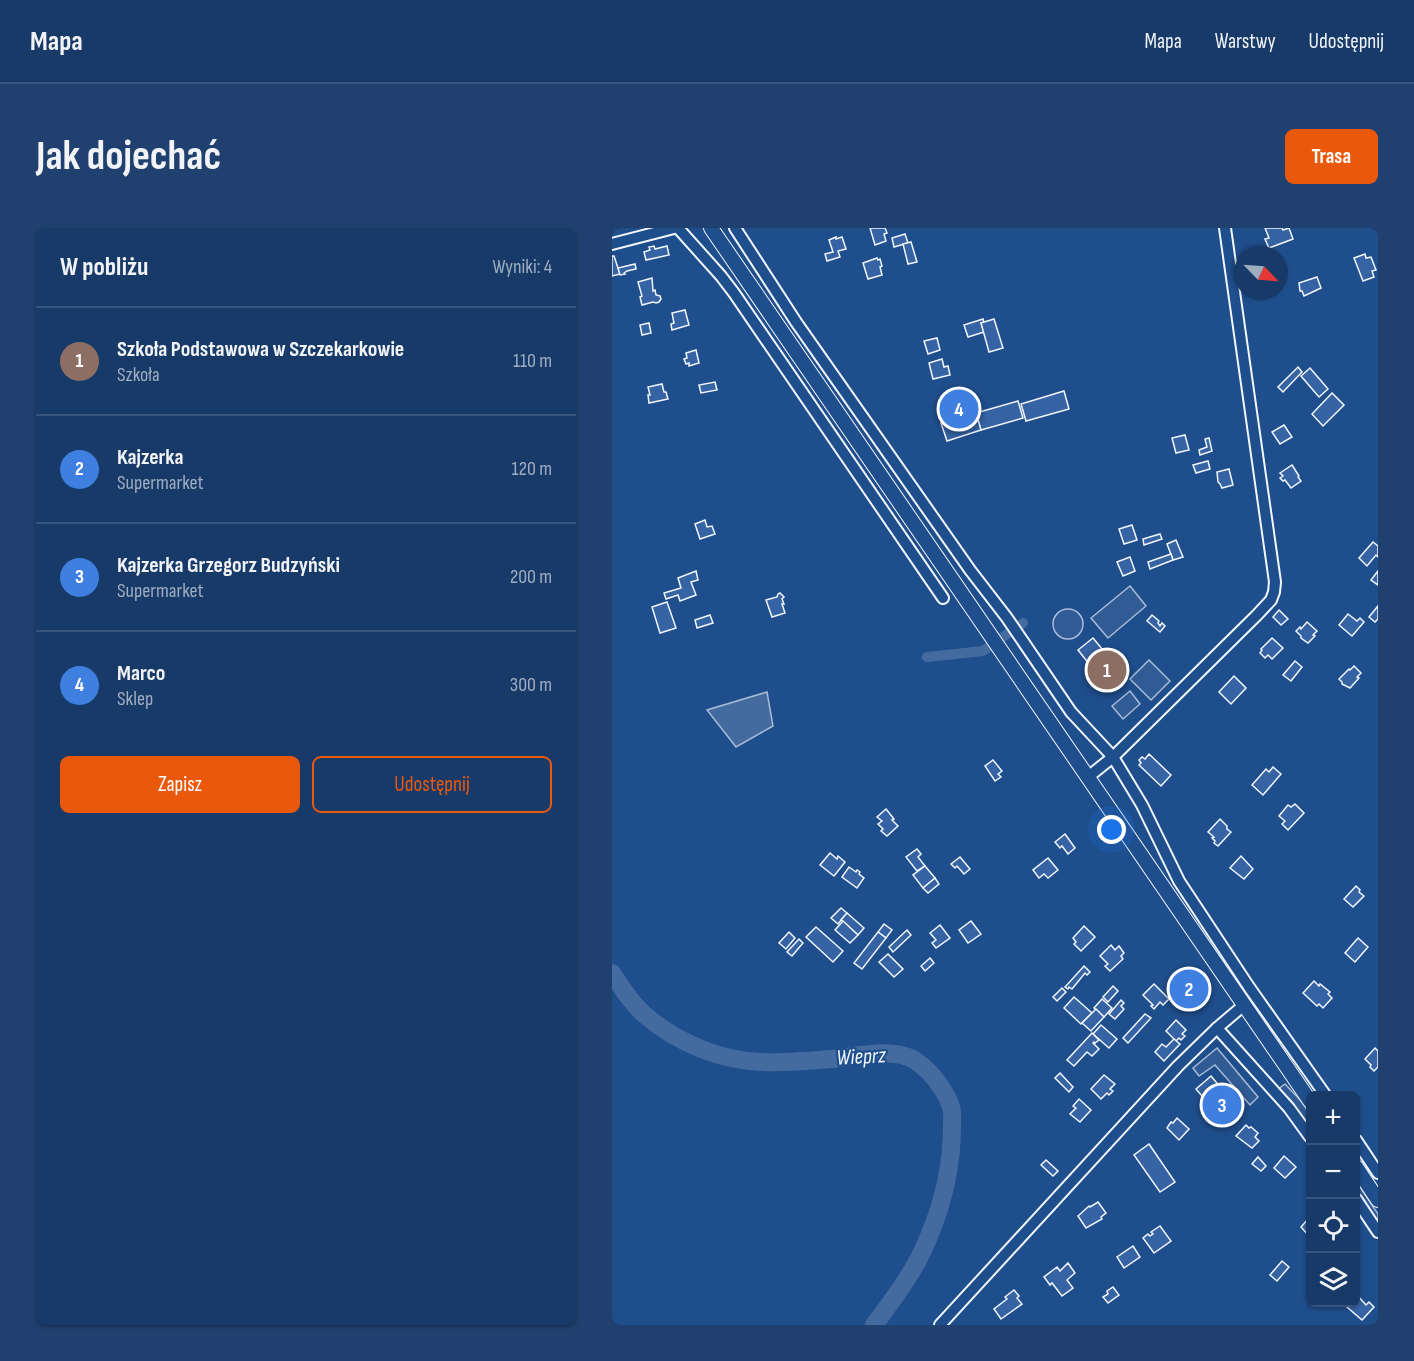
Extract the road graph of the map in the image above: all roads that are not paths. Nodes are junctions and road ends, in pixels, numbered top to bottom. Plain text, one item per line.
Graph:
1 (676, 228) edge
2 (711, 228) edge
3 (735, 228) edge
4 (1225, 228) edge
5 (612, 244) edge
6 (943, 598) dead end
7 (1113, 757) junction
8 (1088, 777) junction
9 (1244, 1005) junction
10 (1217, 1028) junction
11 (1323, 1091) edge
12 (1306, 1094) edge
13 (1306, 1130) edge
14 (1359, 1145) edge
15 (1360, 1173) edge
16 (1378, 1173) edge
17 (1378, 1200) edge
18 (1360, 1205) edge
19 (1378, 1232) edge
20 (940, 1325) edge

1 - 5 street
1 - 6 street
2 - 8 main road
3 - 7 street
4 - 7 street
7 - 8 street
7 - 11 street
8 - 9 main road
9 - 10 street
9 - 12 main road
10 - 13 street
10 - 20 street
14 - 16 street
15 - 17 main road
18 - 19 street

